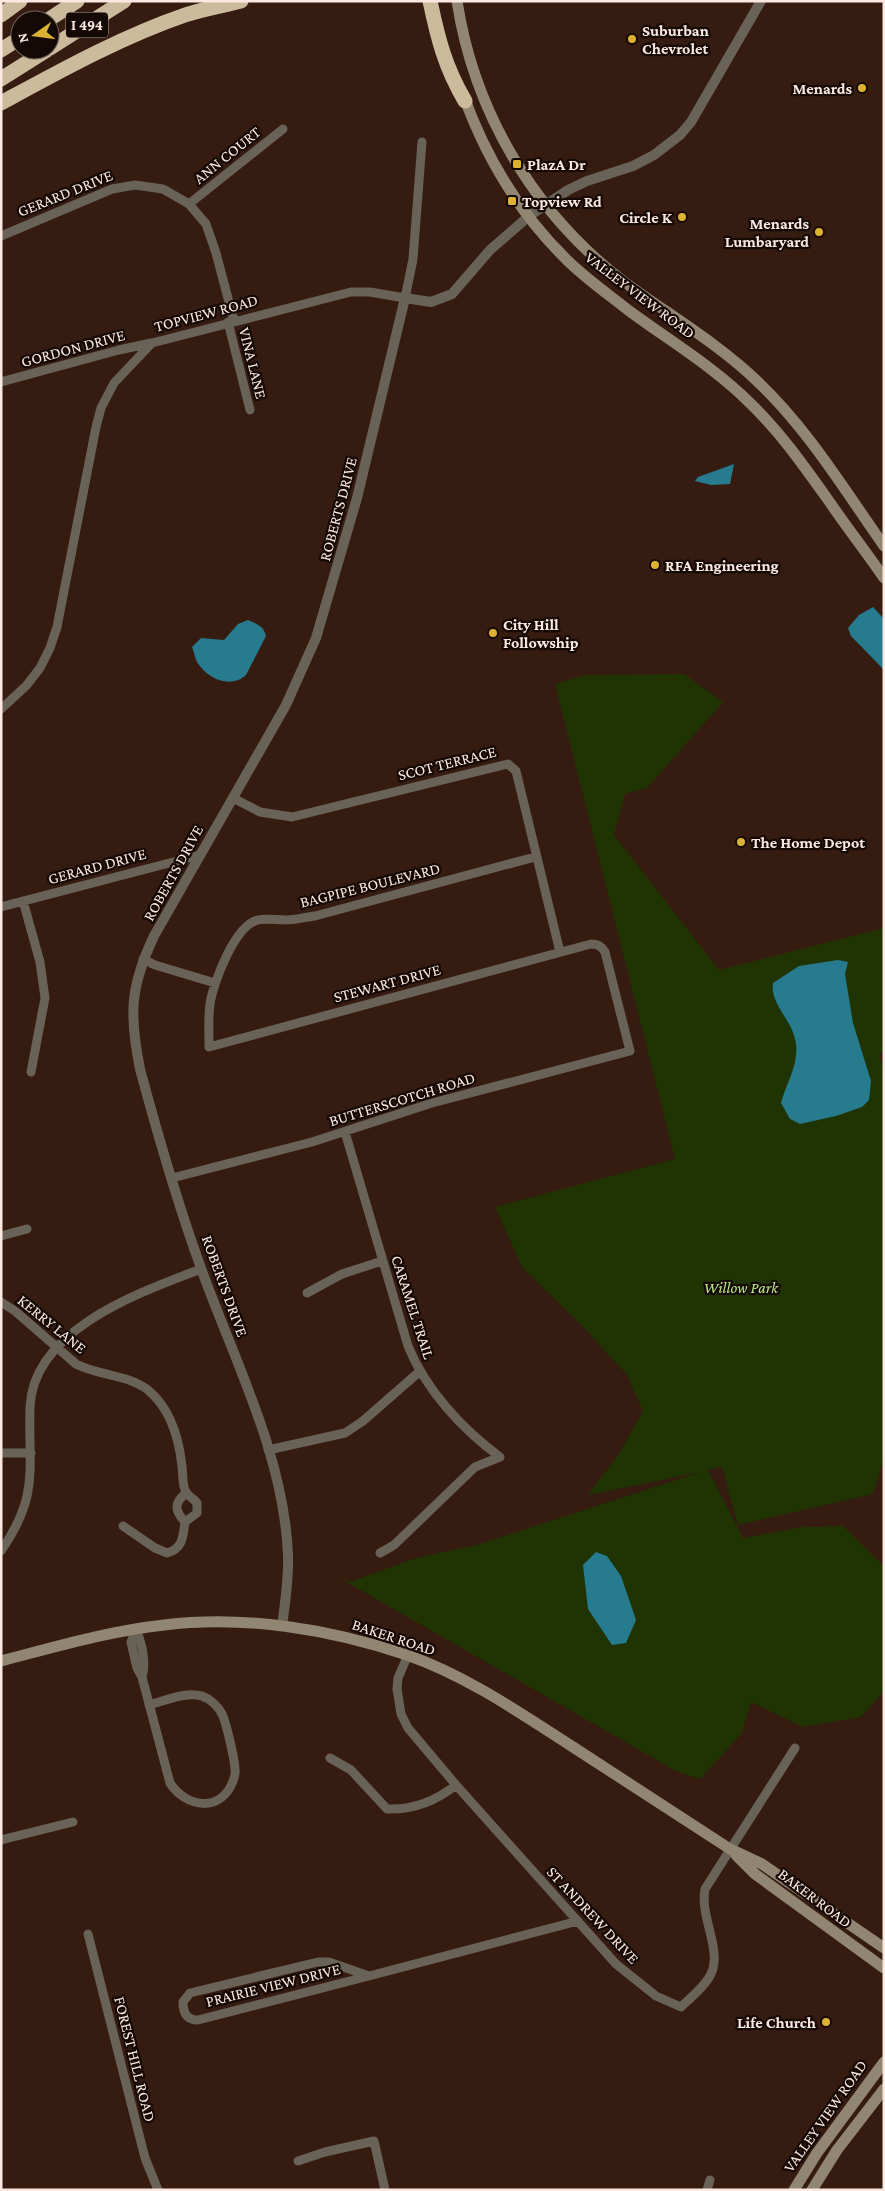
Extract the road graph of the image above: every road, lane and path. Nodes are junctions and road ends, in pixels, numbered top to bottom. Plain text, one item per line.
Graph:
1 (20, 1) edge
2 (77, 1) edge
3 (124, 1) edge
4 (241, 1) edge
5 (430, 1) edge
6 (438, 1) edge
7 (458, 1) edge
8 (761, 1) edge
9 (60, 12) edge
10 (1, 15) edge
11 (60, 42) edge
12 (32, 60) edge
13 (1, 80) edge
14 (466, 101) junction
15 (1, 103) edge
16 (283, 129) dead end
17 (422, 142) dead end
18 (189, 204) junction
19 (545, 206) junction
20 (529, 216) junction
21 (1, 236) edge
22 (405, 298) junction
23 (231, 322) junction
24 (152, 343) junction
25 (1, 382) edge
26 (250, 410) dead end
27 (884, 546) edge
28 (884, 578) edge
29 (1, 709) edge
30 (233, 798) junction
31 (200, 854) junction
32 (535, 857) junction
33 (23, 902) junction
34 (1, 907) edge
35 (560, 952) junction
36 (143, 959) junction
37 (215, 983) junction
38 (630, 1051) joint
39 (31, 1072) dead end
40 (346, 1132) junction
41 (172, 1178) junction
42 (27, 1229) dead end
43 (1, 1236) edge
44 (382, 1261) junction
45 (201, 1269) junction
46 (307, 1293) dead end
47 (1, 1302) edge
48 (59, 1347) junction
49 (419, 1372) junction
50 (268, 1450) junction
51 (1, 1453) edge
52 (31, 1453) junction
53 (186, 1492) junction
54 (185, 1522) junction
55 (123, 1526) dead end
56 (1, 1552) edge
57 (380, 1553) dead end
58 (282, 1626) junction
59 (136, 1629) junction
60 (408, 1656) junction
61 (1, 1661) edge
62 (149, 1705) junction
63 (795, 1748) dead end
64 (330, 1758) dead end
65 (456, 1785) junction
66 (72, 1822) dead end
67 (1, 1840) edge
68 (730, 1849) junction
69 (578, 1922) junction
70 (88, 1934) dead end
71 (884, 1948) edge
72 (884, 1968) edge
73 (369, 1976) junction
74 (884, 2062) edge
75 (884, 2089) edge
76 (298, 2161) dead end
77 (710, 2180) dead end
78 (158, 2190) edge
79 (385, 2190) edge
80 (707, 2190) edge
81 (794, 2190) edge
82 (812, 2190) edge

1 - 10 highway
2 - 9 highway, I 494
3 - 11 highway, I 494
4 - 15 highway
5 - 14 highway
6 - 14 main road, VALLEY VIEW ROAD
7 - 19 main road, VALLEY VIEW ROAD
8 - 19 street, TOPVIEW ROAD
12 - 13 highway, I 494
14 - 20 main road, VALLEY VIEW ROAD
16 - 18 street, ANN COURT
17 - 22 street, ROBERTS DRIVE
18 - 21 street, GERARD DRIVE
18 - 23 street, GERARD DRIVE
19 - 20 street, TOPVIEW ROAD
19 - 27 main road, VALLEY VIEW ROAD
20 - 22 street, TOPVIEW ROAD
20 - 28 main road, VALLEY VIEW ROAD
22 - 23 street, TOPVIEW ROAD
22 - 30 street, ROBERTS DRIVE
23 - 24 street, TOPVIEW ROAD
23 - 26 street, VINA LANE
24 - 25 street, GORDON DRIVE
24 - 29 street, TOPVIEW ROAD
30 - 31 street, ROBERTS DRIVE
30 - 32 street, SCOT TERRACE
31 - 33 street, GERARD DRIVE
31 - 36 street, ROBERTS DRIVE
32 - 35 street, SCOT TERRACE
32 - 37 street, BAGPIPE BOULEVARD
33 - 34 street, GERARD DRIVE
33 - 39 street
35 - 37 street, STEWART DRIVE
35 - 38 street, STEWART DRIVE
36 - 37 street
36 - 41 street, ROBERTS DRIVE
38 - 40 street, BUTTERSCOTCH ROAD
40 - 41 street, BUTTERSCOTCH ROAD
40 - 44 street, CARAMEL TRAIL
41 - 45 street, ROBERTS DRIVE
42 - 43 street
44 - 46 street
44 - 49 street, CARAMEL TRAIL
45 - 48 street
45 - 50 street, ROBERTS DRIVE
47 - 48 street, KERRY LANE
48 - 52 street
48 - 53 street, KERRY LANE
49 - 50 street
49 - 57 street, CARAMEL TRAIL
50 - 58 street, ROBERTS DRIVE
51 - 52 street
52 - 56 street
53 - 54 street
53 - 54 street, KERRY LANE
54 - 55 street, KERRY LANE
58 - 59 main road, BAKER ROAD
58 - 60 main road, BAKER ROAD
59 - 61 main road, BAKER ROAD
59 - 62 street
60 - 65 street, ST ANDREW DRIVE
60 - 68 main road, BAKER ROAD
62 - 62 street
63 - 68 street, ST ANDREW DRIVE
64 - 65 street
65 - 69 street, ST ANDREW DRIVE
66 - 67 street
68 - 69 street, ST ANDREW DRIVE
68 - 71 main road, BAKER ROAD
68 - 72 main road, BAKER ROAD
69 - 73 street, PRAIRIE VIEW DRIVE
70 - 78 street, FOREST HILL ROAD
73 - 73 street, PRAIRIE VIEW DRIVE
74 - 81 main road, VALLEY VIEW ROAD
75 - 82 main road, VALLEY VIEW ROAD
76 - 79 street
77 - 80 street

